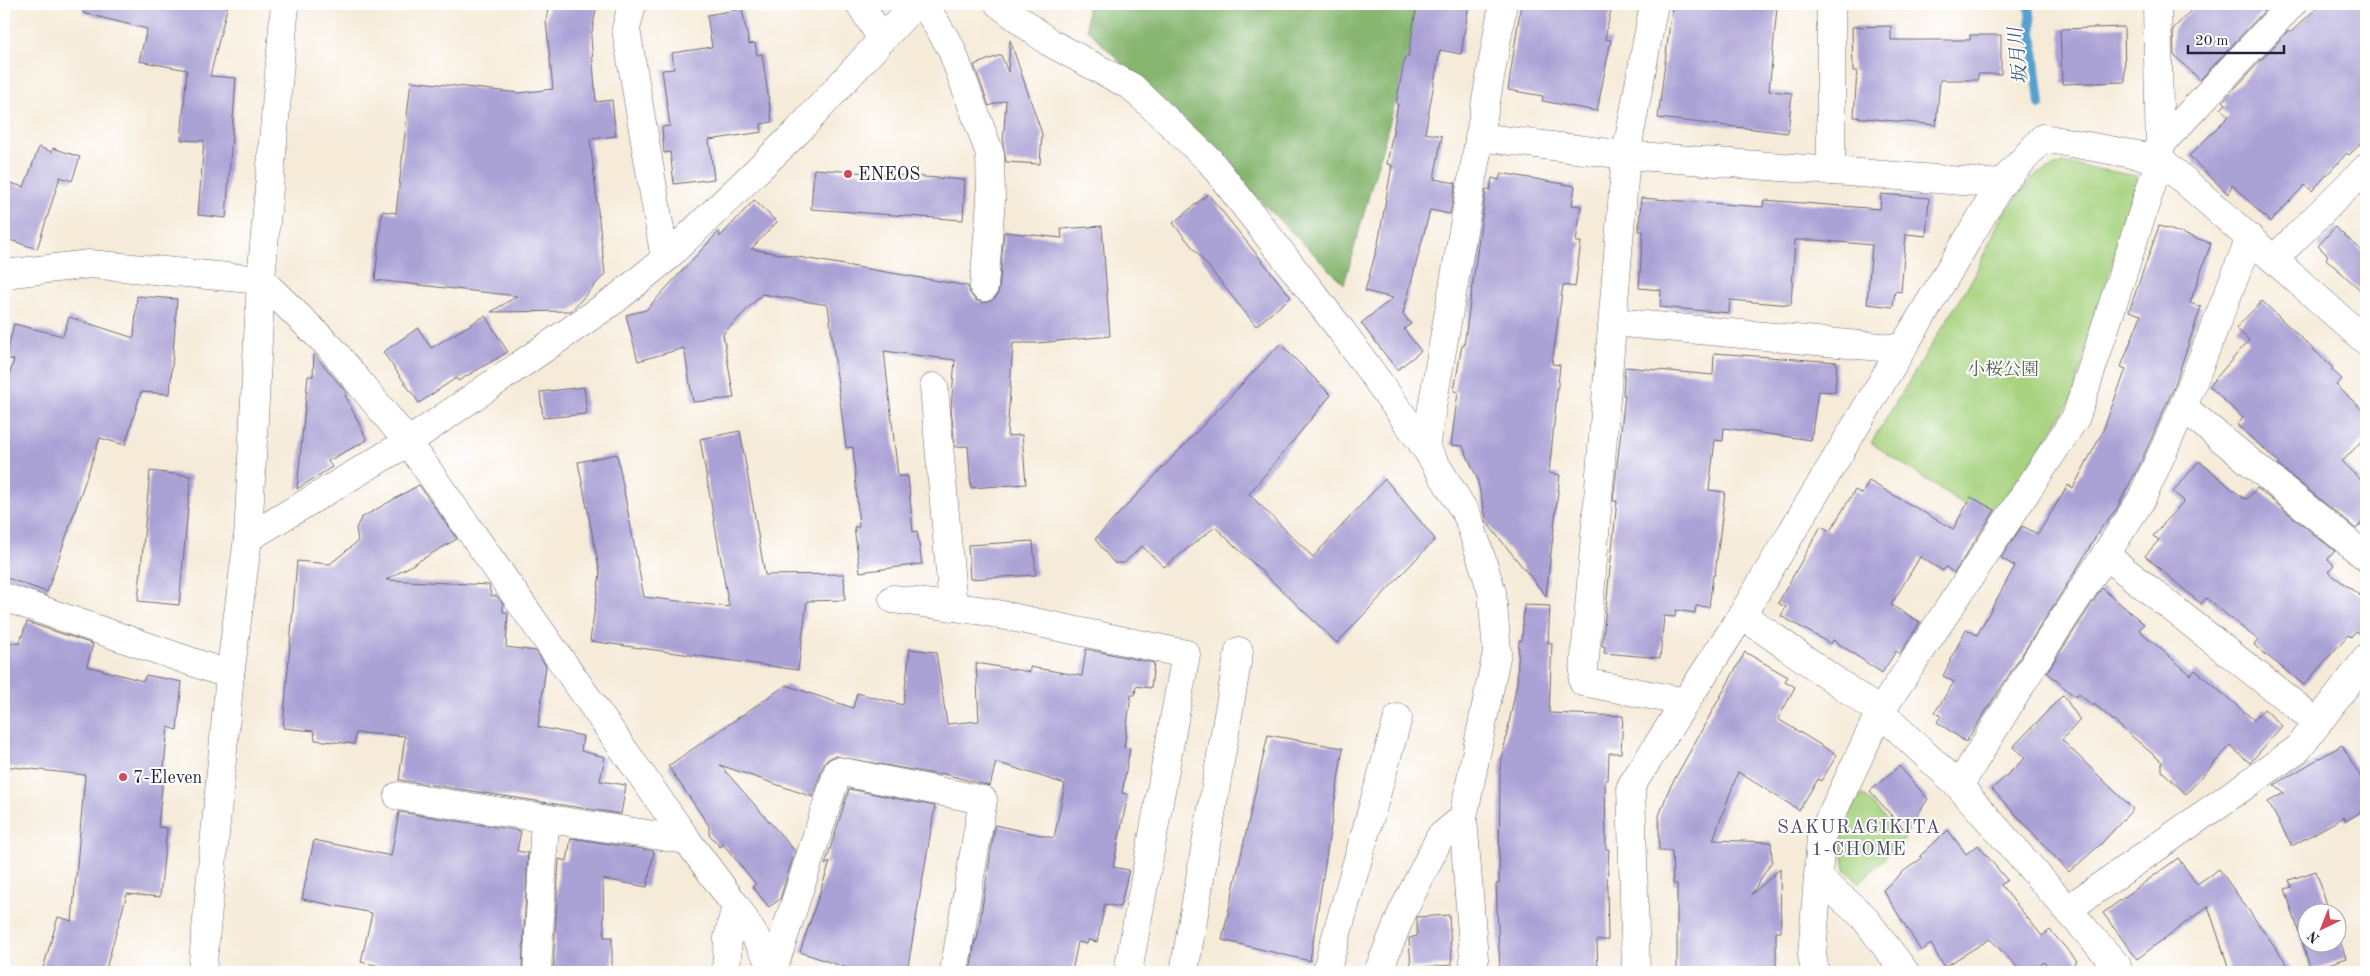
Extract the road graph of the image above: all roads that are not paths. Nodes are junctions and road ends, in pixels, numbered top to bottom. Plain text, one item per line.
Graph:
1 (285, 4) edge
2 (632, 4) edge
3 (860, 4) edge
4 (915, 4) edge
5 (924, 4) edge
6 (999, 4) edge
7 (1503, 4) edge
8 (1654, 4) edge
9 (1830, 4) edge
10 (2157, 4) edge
11 (2292, 4) edge
12 (882, 40) junction
13 (1479, 137) junction
14 (2160, 152) junction
15 (1626, 155) junction
16 (2366, 168) edge
17 (1832, 171) junction
18 (2001, 184) junction
19 (2250, 238) junction
20 (664, 259) junction
21 (2274, 259) junction
22 (4, 274) edge
23 (261, 280) junction
24 (984, 287) dead end
25 (1613, 322) junction
26 (2366, 341) edge
27 (1902, 349) junction
28 (934, 387) dead end
29 (2183, 407) junction
30 (408, 442) junction
31 (1425, 447) junction
32 (248, 538) junction
33 (2105, 555) junction
34 (2366, 557) edge
35 (4, 597) edge
36 (893, 599) dead end
37 (953, 607) junction
38 (1742, 614) junction
39 (1239, 651) dead end
40 (2366, 659) edge
41 (230, 675) junction
42 (1686, 702) junction
43 (1880, 712) junction
44 (1398, 718) dead end
45 (2318, 723) junction
46 (1959, 786) junction
47 (398, 796) dead end
48 (545, 818) junction
49 (1463, 818) junction
50 (687, 840) junction
51 (1818, 878) junction
52 (736, 906) junction
53 (2068, 909) junction
54 (776, 970) edge
55 (202, 972) edge
56 (537, 972) edge
57 (726, 972) edge
58 (954, 972) edge
59 (1129, 972) edge
60 (1184, 972) edge
61 (1326, 972) edge
62 (1378, 972) edge
63 (1475, 972) edge
64 (1636, 972) edge
65 (1814, 972) edge
66 (1905, 972) edge
67 (2117, 972) edge

1 - 23 street
2 - 20 street
3 - 12 street
4 - 12 street
5 - 24 street
6 - 31 street
7 - 13 street
8 - 15 street
9 - 17 street
10 - 14 street
11 - 14 street
12 - 20 street
13 - 15 street
13 - 31 street
14 - 18 street
14 - 19 street
14 - 43 street
15 - 17 street
15 - 25 street
16 - 21 street
17 - 18 street
18 - 27 street
19 - 21 street
19 - 29 street
20 - 30 street
21 - 26 street
22 - 23 street
23 - 30 street
23 - 32 street
25 - 27 street
25 - 42 street
27 - 38 street
28 - 37 street
29 - 33 street
29 - 34 street
30 - 32 street
30 - 50 street
31 - 49 street
32 - 41 street
33 - 45 street
33 - 46 street
35 - 41 street
36 - 37 street
37 - 59 street
38 - 42 street
38 - 43 street
39 - 60 street
40 - 45 street
41 - 55 street
42 - 64 street
43 - 46 street
43 - 51 street
44 - 61 street
45 - 53 street
46 - 53 street
47 - 48 street
48 - 50 street
48 - 56 street
49 - 62 street
49 - 63 street
50 - 52 street
51 - 65 street
51 - 66 street
52 - 54 street
52 - 57 street
53 - 67 street
54 - 58 street

